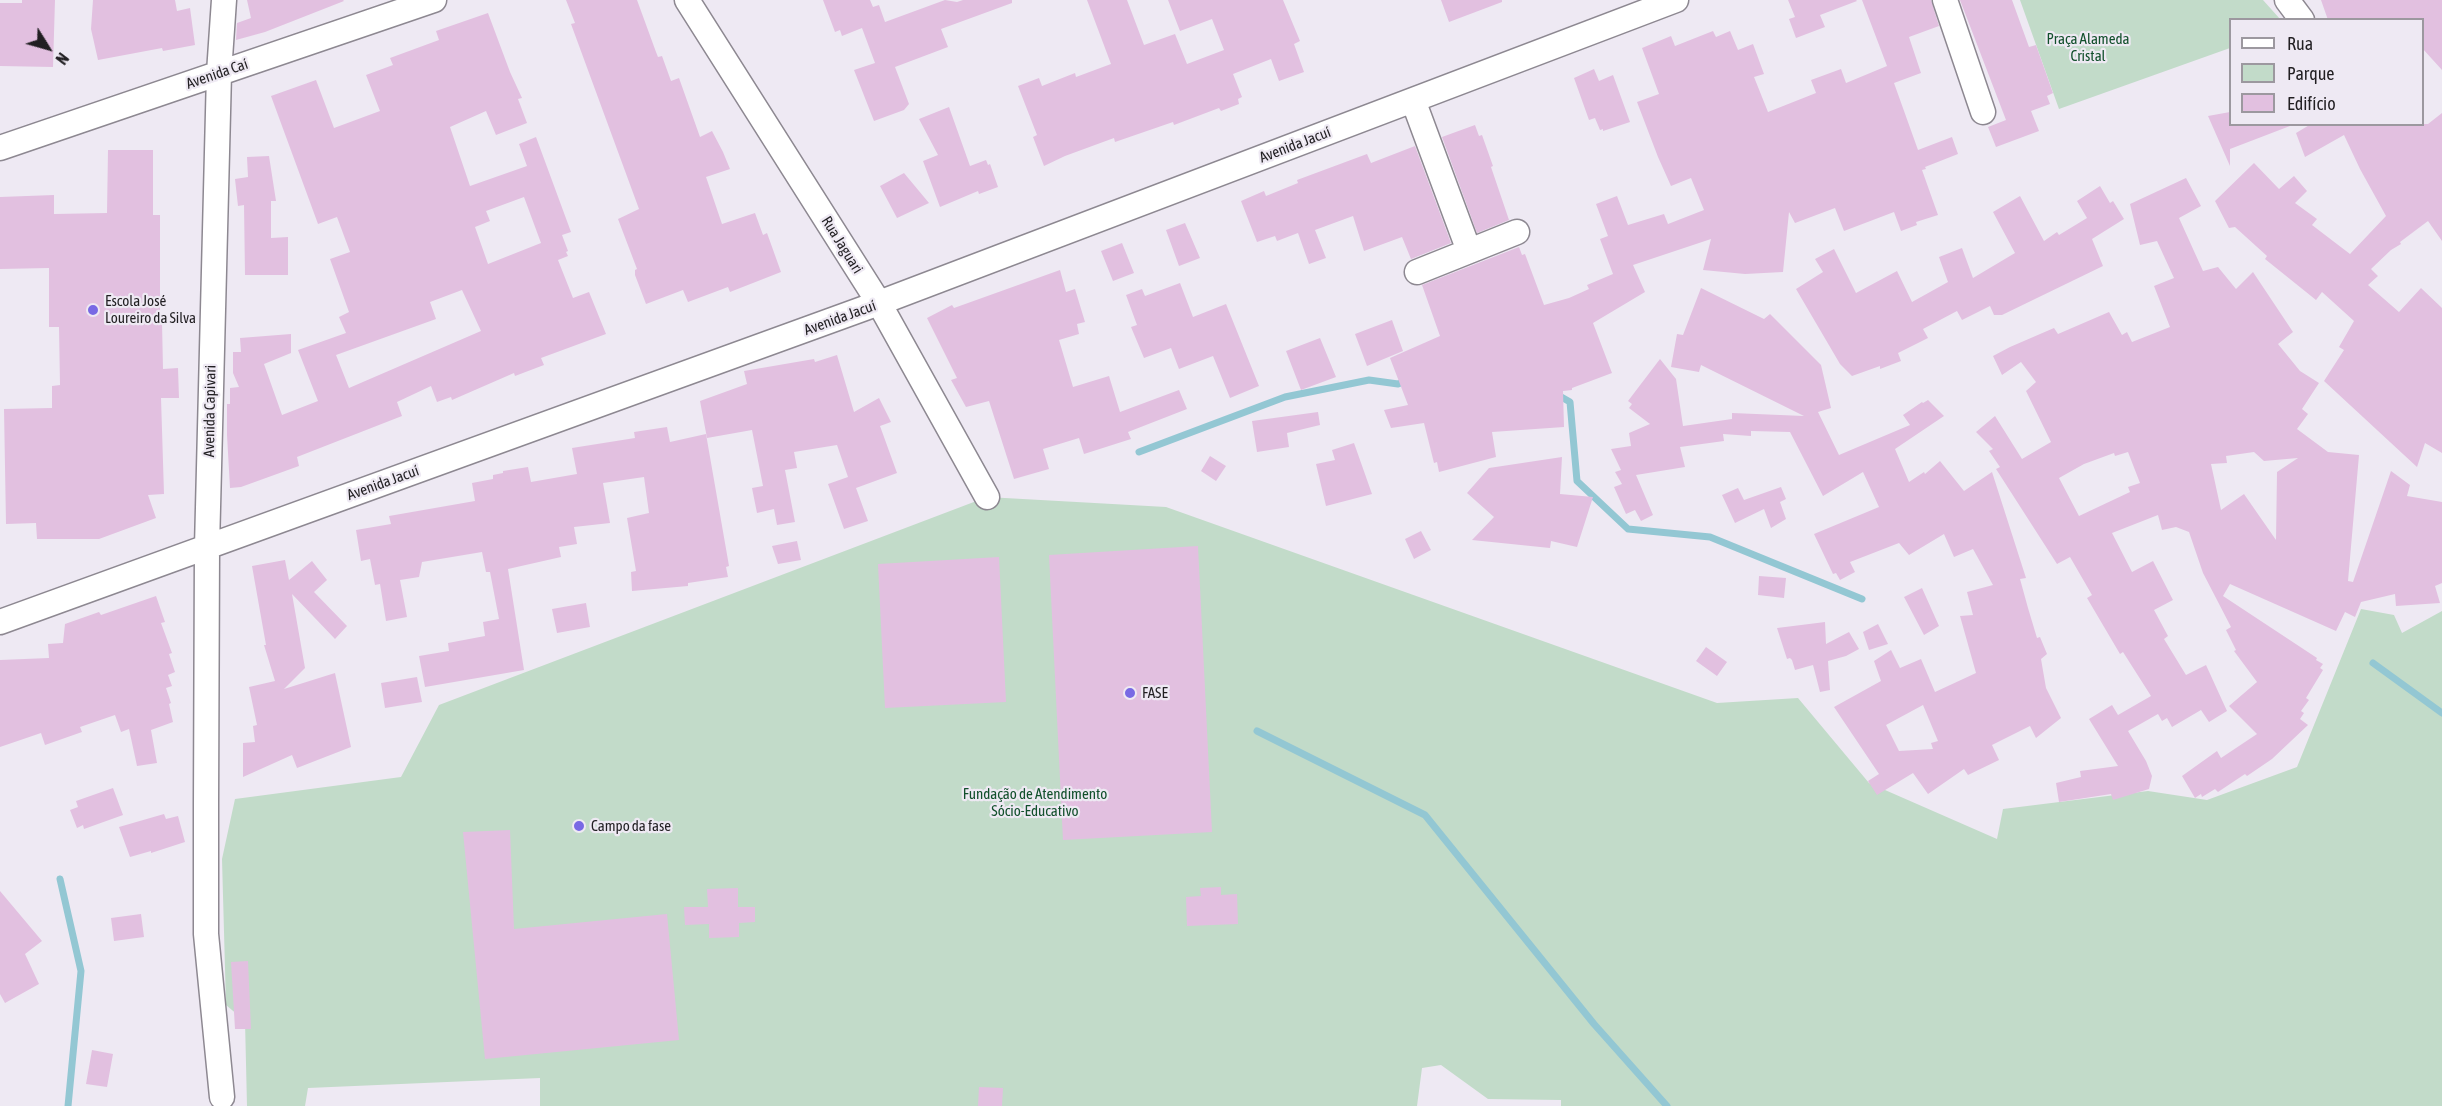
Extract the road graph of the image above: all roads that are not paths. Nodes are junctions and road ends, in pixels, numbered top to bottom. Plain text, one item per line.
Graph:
1 (224, 0) edge
2 (434, 0) edge
3 (687, 0) edge
4 (1945, 0) edge
5 (2287, 0) edge
6 (1668, 1) edge
7 (2300, 18) edge
8 (219, 73) junction
9 (1413, 100) junction
10 (1983, 112) dead end
11 (0, 148) edge
12 (1517, 232) dead end
13 (1468, 251) junction
14 (1417, 272) dead end
15 (879, 303) junction
16 (987, 497) dead end
17 (207, 547) junction
18 (0, 622) edge
19 (222, 1097) dead end

1 - 8 street, Avenida Capivari
2 - 8 street, Avenida Caí
3 - 15 street, Rua Jaguari
4 - 10 street
5 - 7 street
6 - 9 street, Avenida Jacuí
8 - 11 street, Avenida Caí
8 - 17 street, Avenida Capivari
9 - 13 street
9 - 15 street, Avenida Jacuí
12 - 13 street
13 - 14 street
15 - 16 street, Rua Jaguari
15 - 17 street, Avenida Jacuí
17 - 18 street, Avenida Jacuí
17 - 19 street, Avenida Capivari

